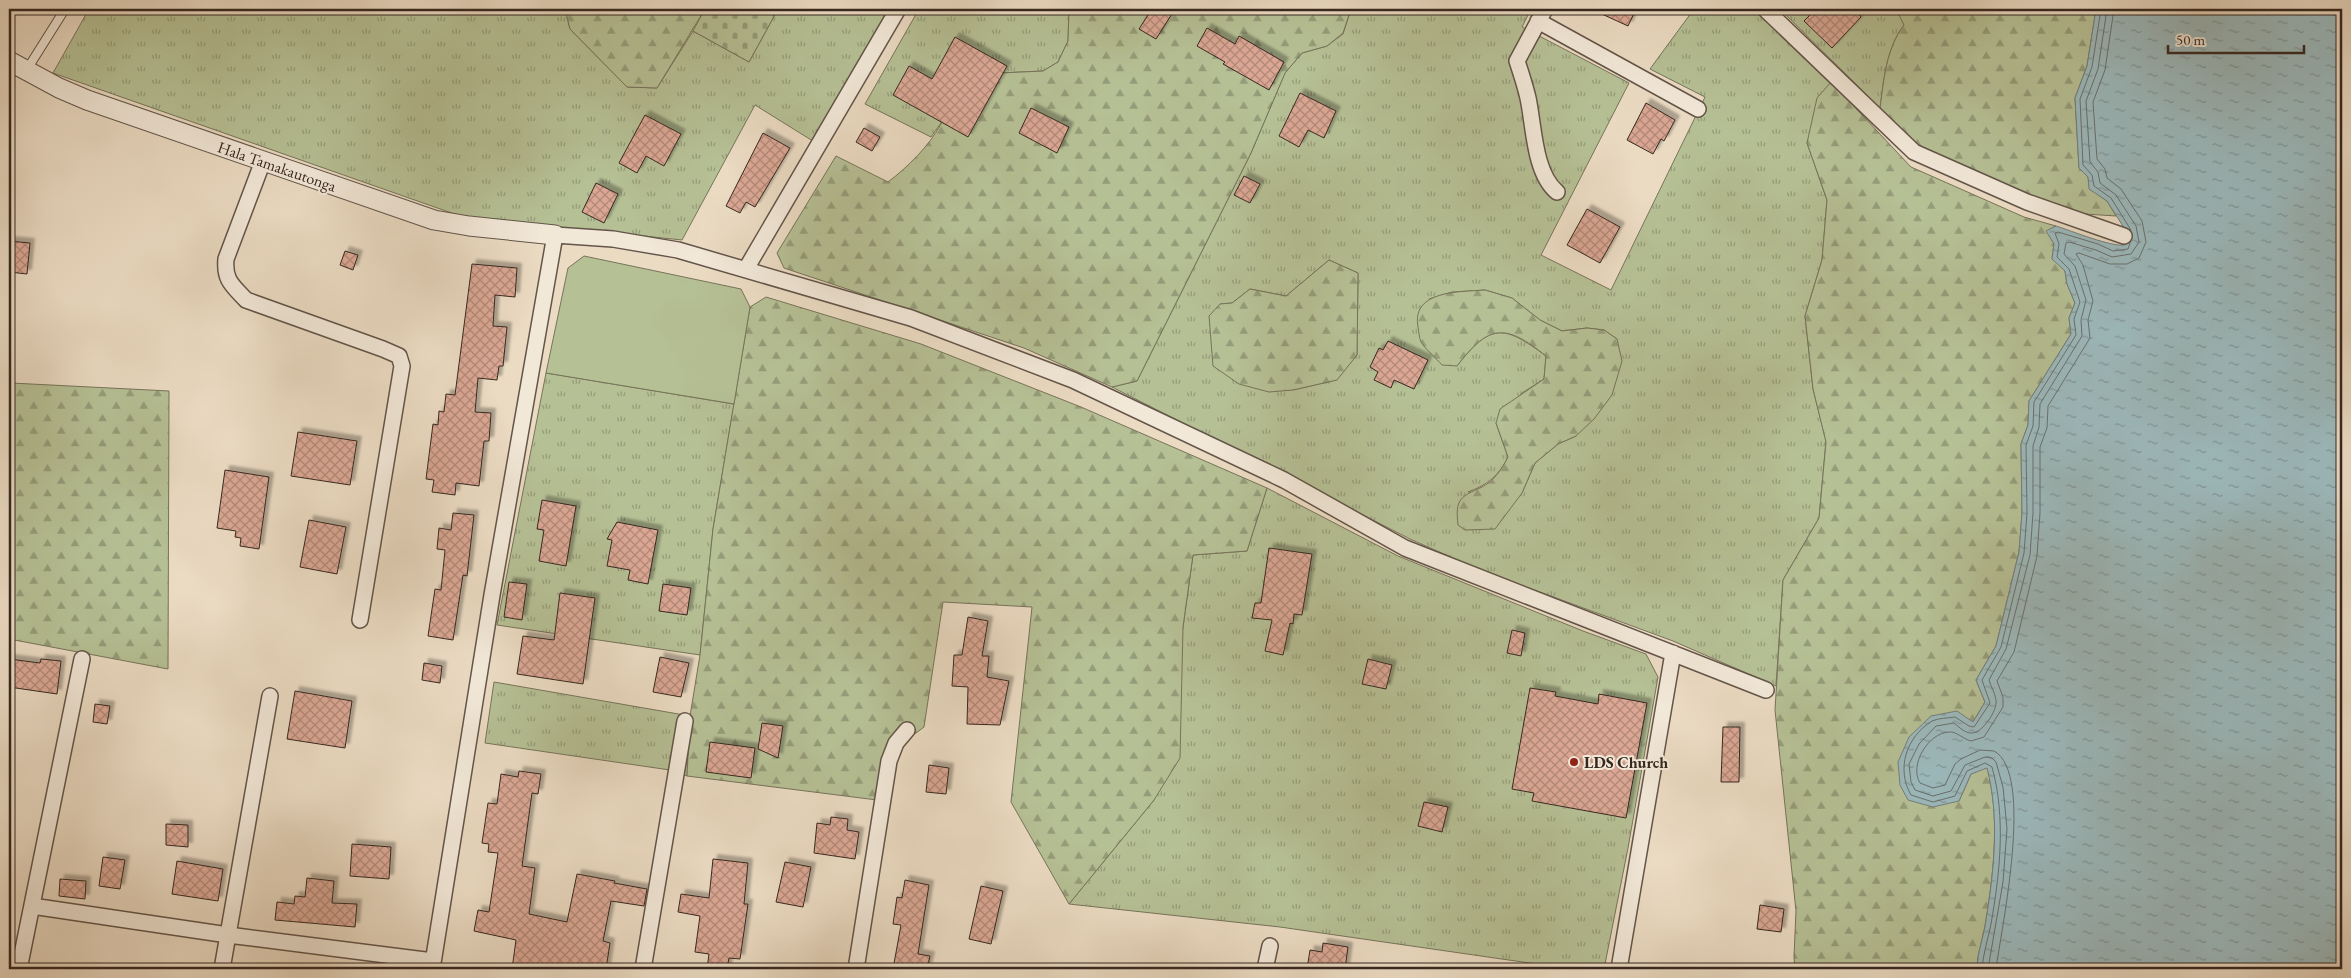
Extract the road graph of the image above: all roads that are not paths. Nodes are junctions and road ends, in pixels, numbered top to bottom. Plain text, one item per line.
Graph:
1 (65, 9) edge
2 (898, 9) edge
3 (1766, 9) edge
4 (1541, 15) edge
5 (9, 61) edge
6 (26, 71) junction
7 (1698, 109) dead end
8 (263, 161) junction
9 (1557, 192) dead end
10 (555, 235) junction
11 (2124, 236) dead end
12 (746, 269) junction
13 (360, 620) dead end
14 (1673, 654) junction
15 (82, 659) dead end
16 (1766, 690) dead end
17 (270, 696) dead end
18 (684, 721) dead end
19 (907, 730) dead end
20 (32, 906) junction
21 (228, 935) junction
22 (1270, 946) dead end
23 (432, 965) edge
24 (19, 969) edge
25 (222, 969) edge
26 (643, 969) edge
27 (856, 969) edge
28 (1266, 969) edge
29 (1619, 969) edge

1 - 6 lane
2 - 12 street
3 - 11 street
4 - 7 street
4 - 9 street
5 - 6 street, Hala Tamakautonga
6 - 8 street, Hala Tamakautonga
8 - 10 street, Hala Tamakautonga
8 - 13 street
10 - 12 street
10 - 23 street
12 - 14 street
14 - 16 street
14 - 29 street
15 - 20 street
17 - 21 street
18 - 26 street
19 - 27 street
20 - 21 street
20 - 24 street
21 - 23 street
21 - 25 street
22 - 28 street

